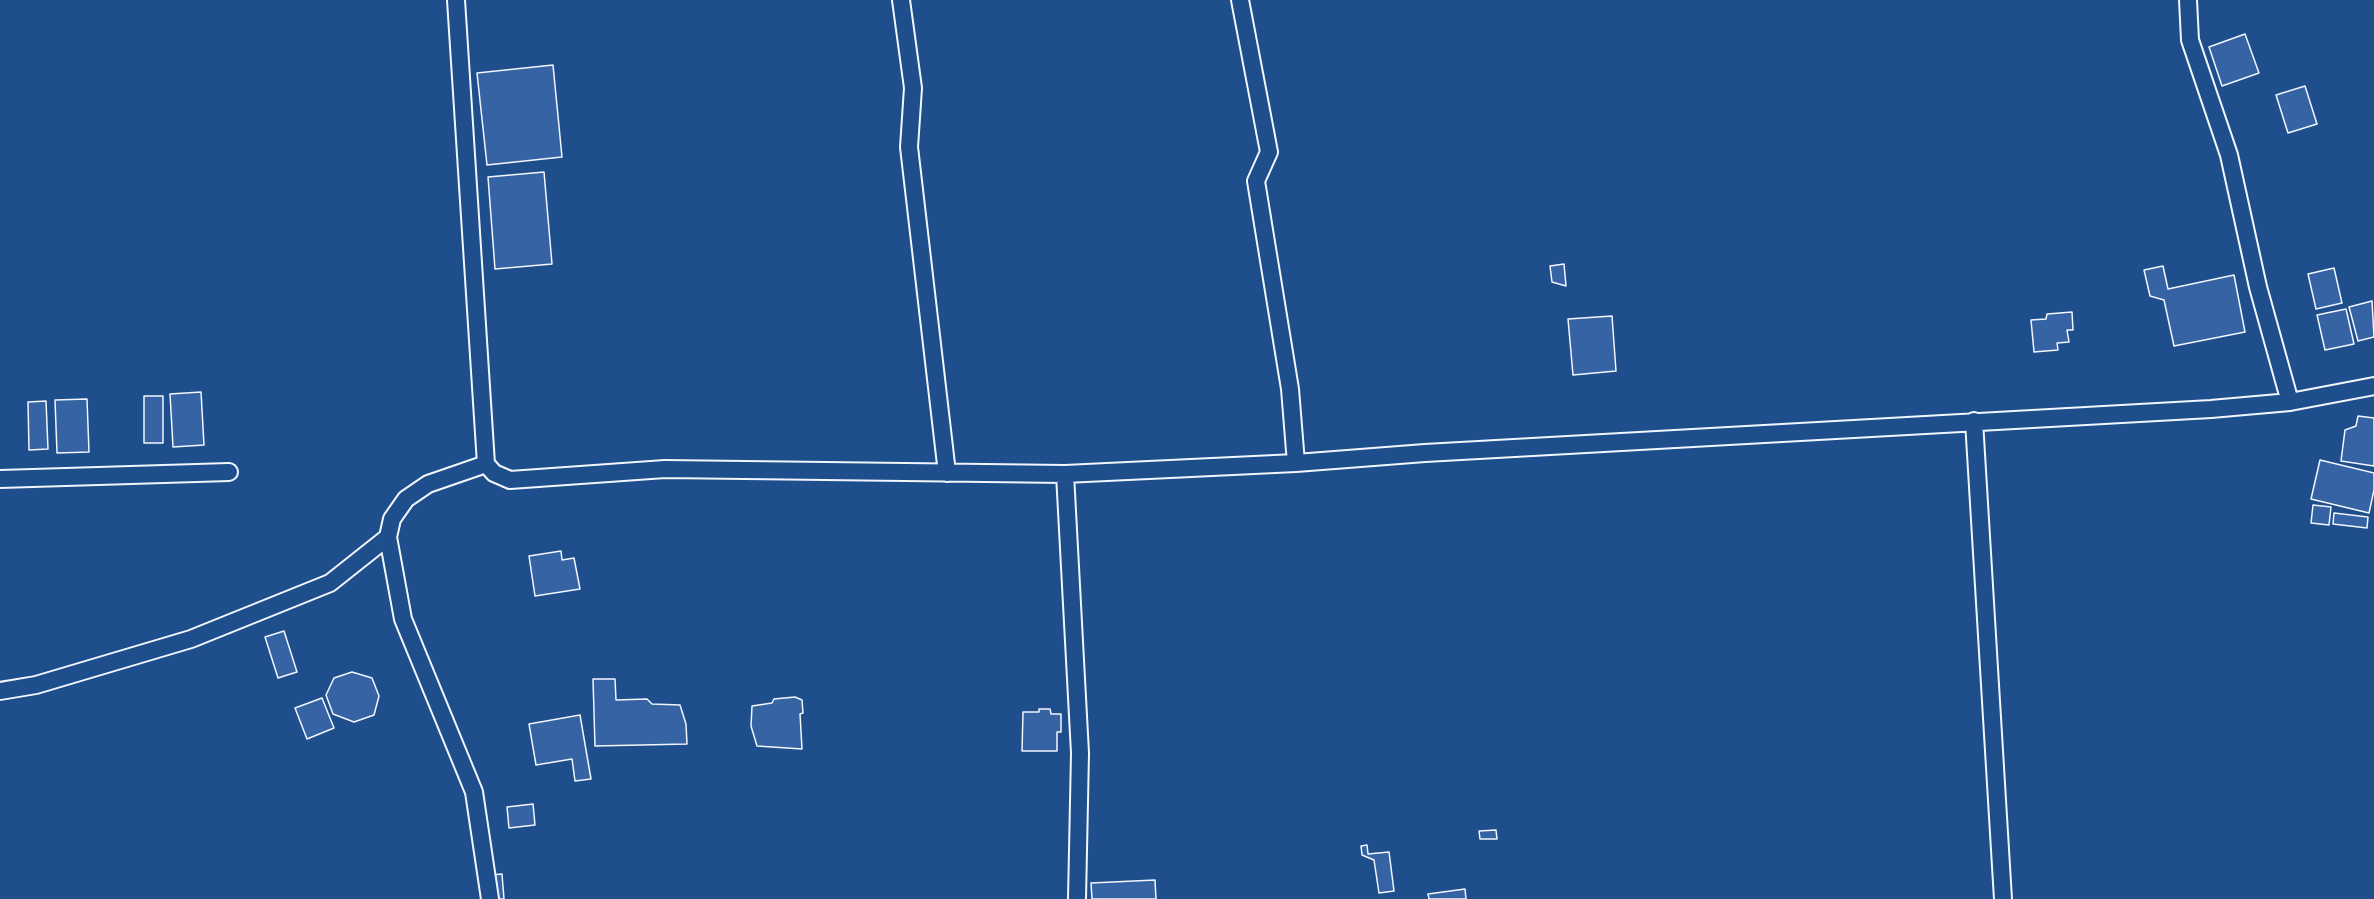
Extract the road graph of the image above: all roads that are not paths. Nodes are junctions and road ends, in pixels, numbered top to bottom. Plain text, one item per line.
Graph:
1 (456, 0) edge
2 (901, 0) edge
3 (1240, 0) edge
4 (2188, 0) edge
5 (2374, 386) edge
6 (2290, 402) junction
7 (1974, 421) junction
8 (1296, 463) junction
9 (486, 464) junction
10 (229, 472) dead end
11 (947, 474) junction
12 (1065, 474) junction
13 (0, 479) edge
14 (388, 537) junction
15 (0, 691) edge
16 (490, 899) edge
17 (1077, 899) edge
18 (2003, 899) edge

1 - 9 street
2 - 11 street
3 - 8 street
4 - 6 street
5 - 6 street
6 - 7 street
7 - 8 street
7 - 18 street
8 - 12 street
9 - 11 street
9 - 14 street
10 - 13 street
11 - 12 street
12 - 17 street
14 - 15 street
14 - 16 street

